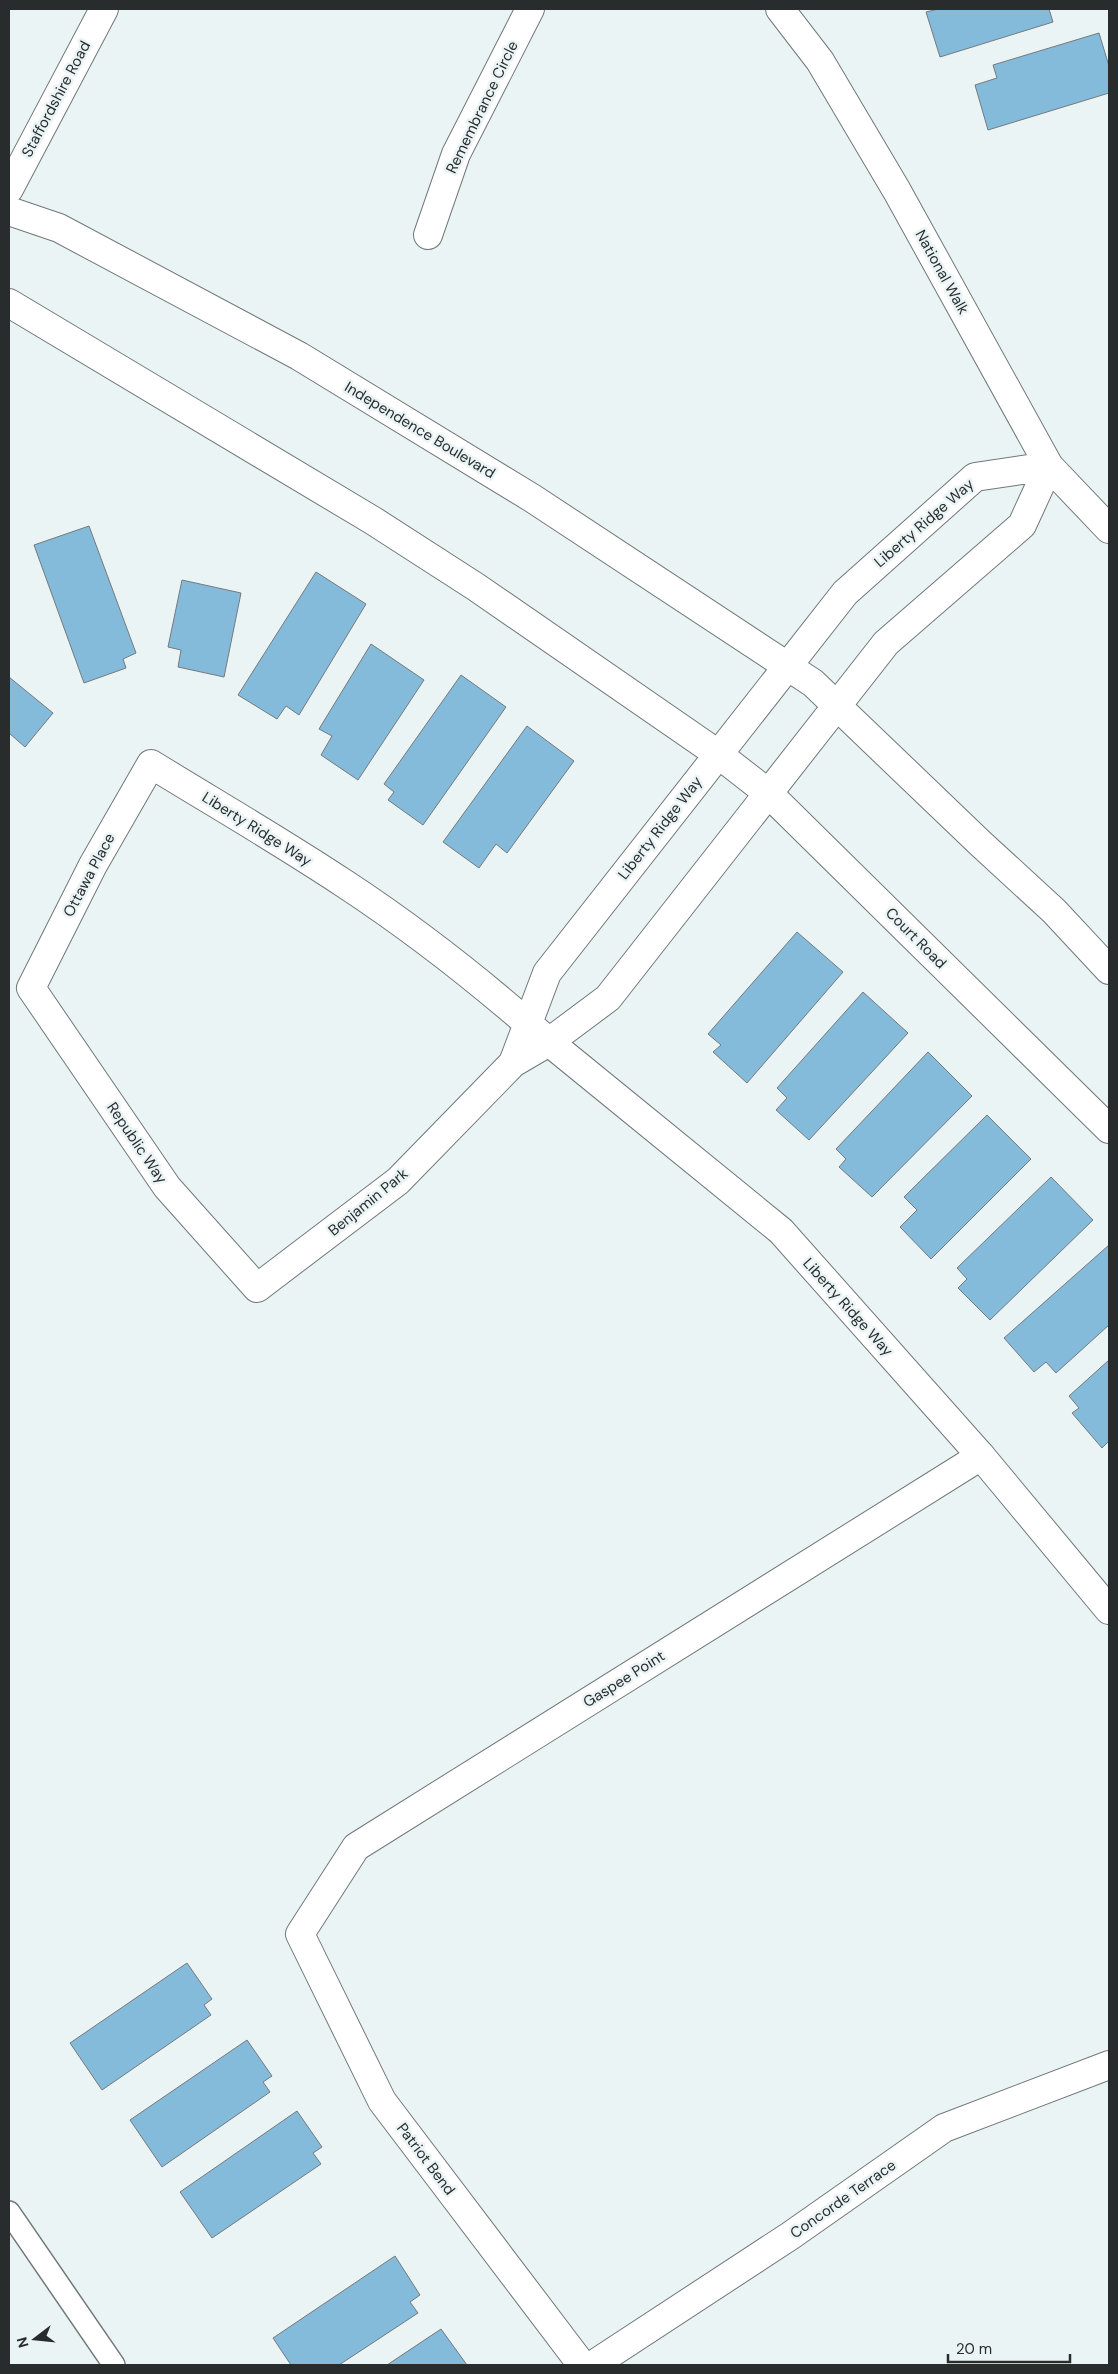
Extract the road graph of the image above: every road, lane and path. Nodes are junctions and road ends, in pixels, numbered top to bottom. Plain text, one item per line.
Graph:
1 (104, 9) edge
2 (530, 9) edge
3 (780, 9) edge
4 (9, 189) edge
5 (9, 211) edge
6 (428, 235) dead end
7 (9, 303) edge
8 (1049, 466) junction
9 (1109, 529) edge
10 (786, 668) junction
11 (837, 706) junction
12 (718, 754) junction
13 (151, 764) joint
14 (768, 793) junction
15 (1109, 970) edge
16 (31, 988) joint
17 (528, 1023) junction
18 (549, 1042) junction
19 (513, 1063) junction
20 (1109, 1129) edge
21 (256, 1288) joint
22 (981, 1456) junction
23 (1109, 1610) edge
24 (300, 1934) joint
25 (1109, 2065) edge
26 (9, 2212) edge
27 (114, 2365) edge
28 (582, 2365) edge
29 (593, 2365) edge

1 - 4 street, Staffordshire Road
2 - 6 street, Remembrance Circle
3 - 8 street, National Walk
5 - 10 street, Independence Boulevard
7 - 12 street
8 - 9 street, National Walk
8 - 10 street, Liberty Ridge Way
8 - 11 street
10 - 11 street, Independence Boulevard
10 - 12 street, Liberty Ridge Way
11 - 14 street
11 - 15 street
12 - 14 street, Court Road
12 - 17 street, Liberty Ridge Way
13 - 16 street, Ottawa Place
13 - 17 street, Liberty Ridge Way
14 - 18 street
14 - 20 street, Court Road
16 - 21 street, Republic Way
17 - 18 street, Liberty Ridge Way
17 - 19 street, Liberty Ridge Way
18 - 19 street
18 - 22 street, Liberty Ridge Way
19 - 21 street, Benjamin Park
22 - 23 street, Liberty Ridge Way
22 - 24 street, Gaspee Point
24 - 28 street, Patriot Bend
25 - 29 street, Concorde Terrace
26 - 27 lane

